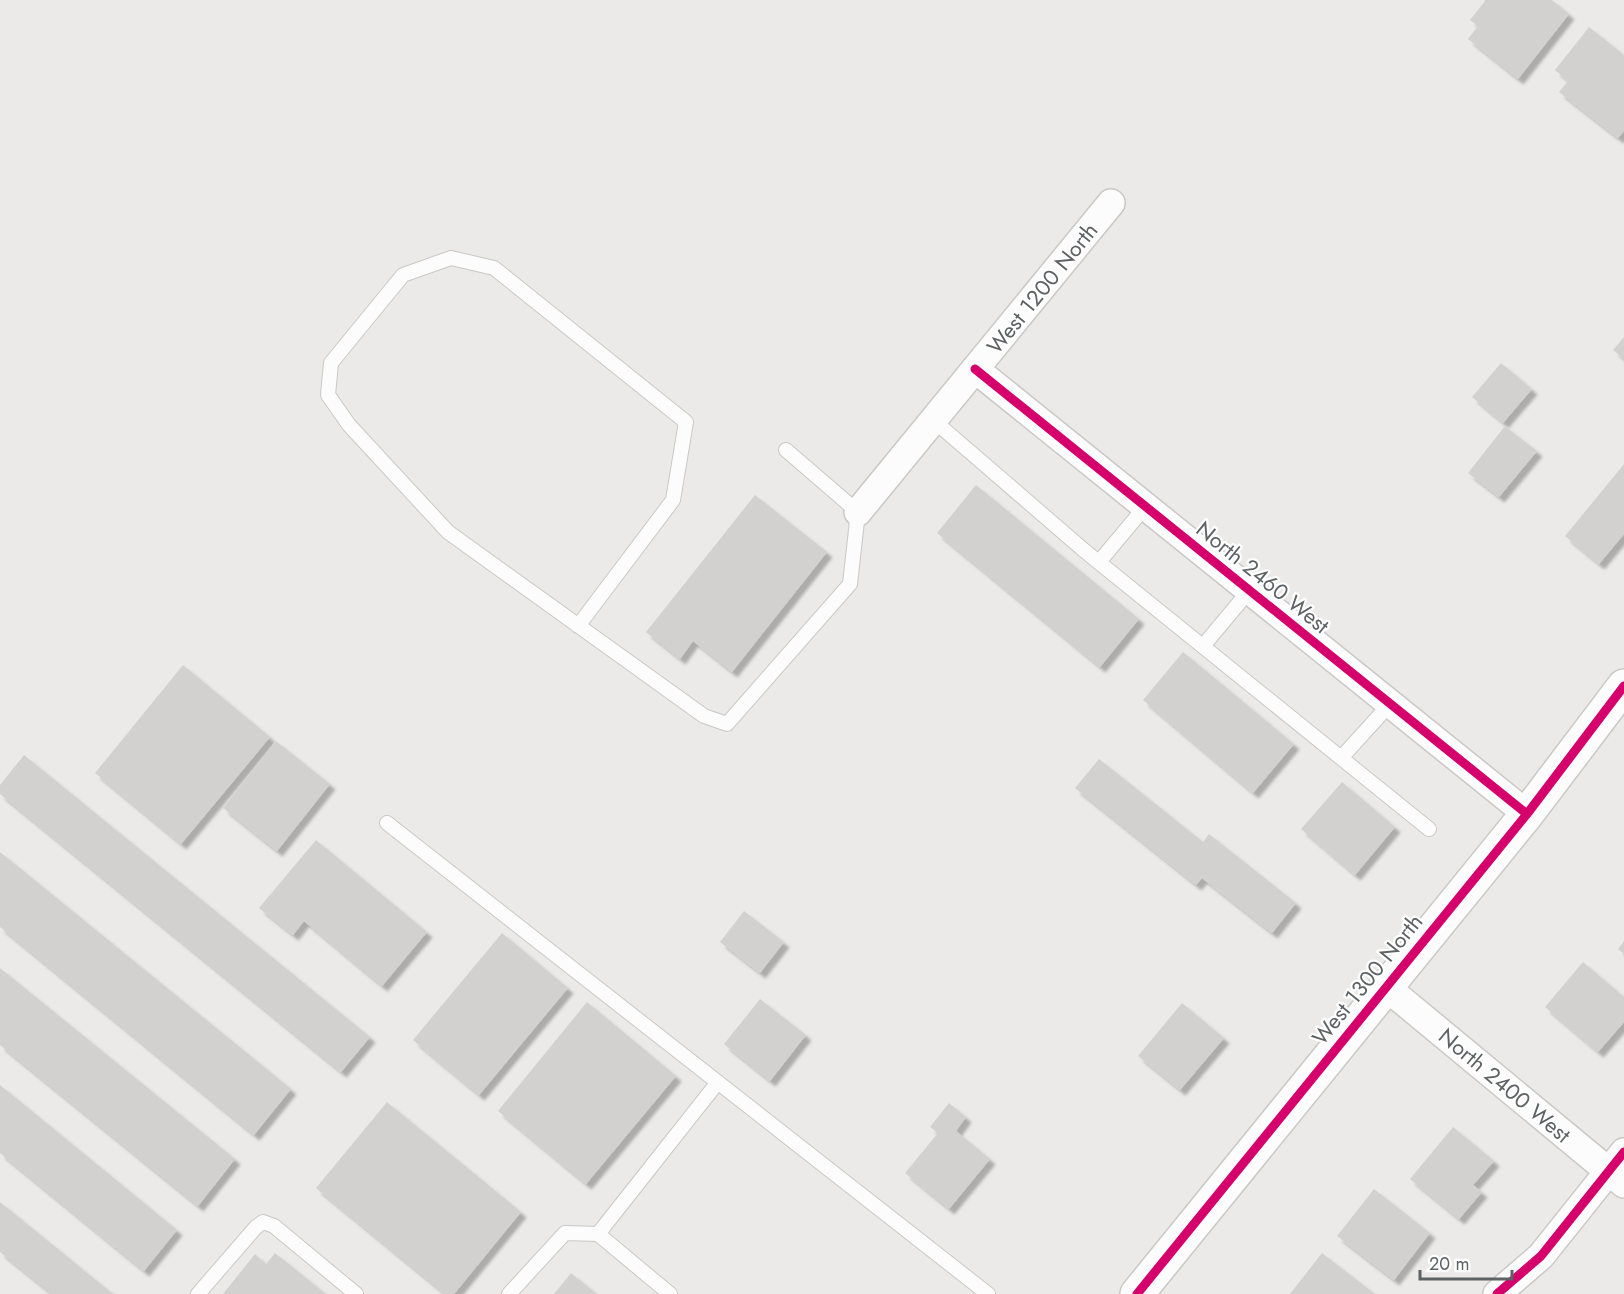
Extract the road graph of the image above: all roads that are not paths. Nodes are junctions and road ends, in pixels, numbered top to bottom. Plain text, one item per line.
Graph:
1 (1111, 203) dead end
2 (975, 369) junction
3 (933, 420) junction
4 (786, 450) dead end
5 (1145, 507) junction
6 (858, 512) junction
7 (1099, 562) junction
8 (1249, 591) junction
9 (578, 626) junction
10 (1203, 646) junction
11 (1624, 686) edge
12 (1390, 704) junction
13 (1341, 758) junction
14 (1527, 814) junction
15 (387, 823) dead end
16 (1429, 829) dead end
17 (1386, 987) junction
18 (717, 1082) junction
19 (1619, 1169) edge
20 (598, 1234) junction
21 (198, 1294) edge
22 (356, 1294) edge
23 (509, 1294) edge
24 (670, 1294) edge
25 (988, 1294) edge
26 (1137, 1294) edge
27 (1497, 1294) edge

1 - 2 street, West 1200 North
2 - 3 street, West 1200 North
2 - 5 street, North 2460 West
3 - 6 street, West 1200 North
3 - 7 lane
4 - 6 lane
5 - 7 lane
5 - 8 street, North 2460 West
6 - 9 lane
7 - 10 lane
8 - 10 lane
8 - 12 street, North 2460 West
9 - 9 lane
10 - 13 lane
11 - 14 street, West 1300 North
12 - 13 lane
12 - 14 street, North 2460 West
13 - 16 lane
14 - 17 street, West 1300 North
15 - 18 lane
17 - 19 street, North 2400 West
17 - 26 street, West 1300 North
18 - 20 lane
18 - 25 lane
19 - 27 street
20 - 23 lane
20 - 24 lane
21 - 22 lane

